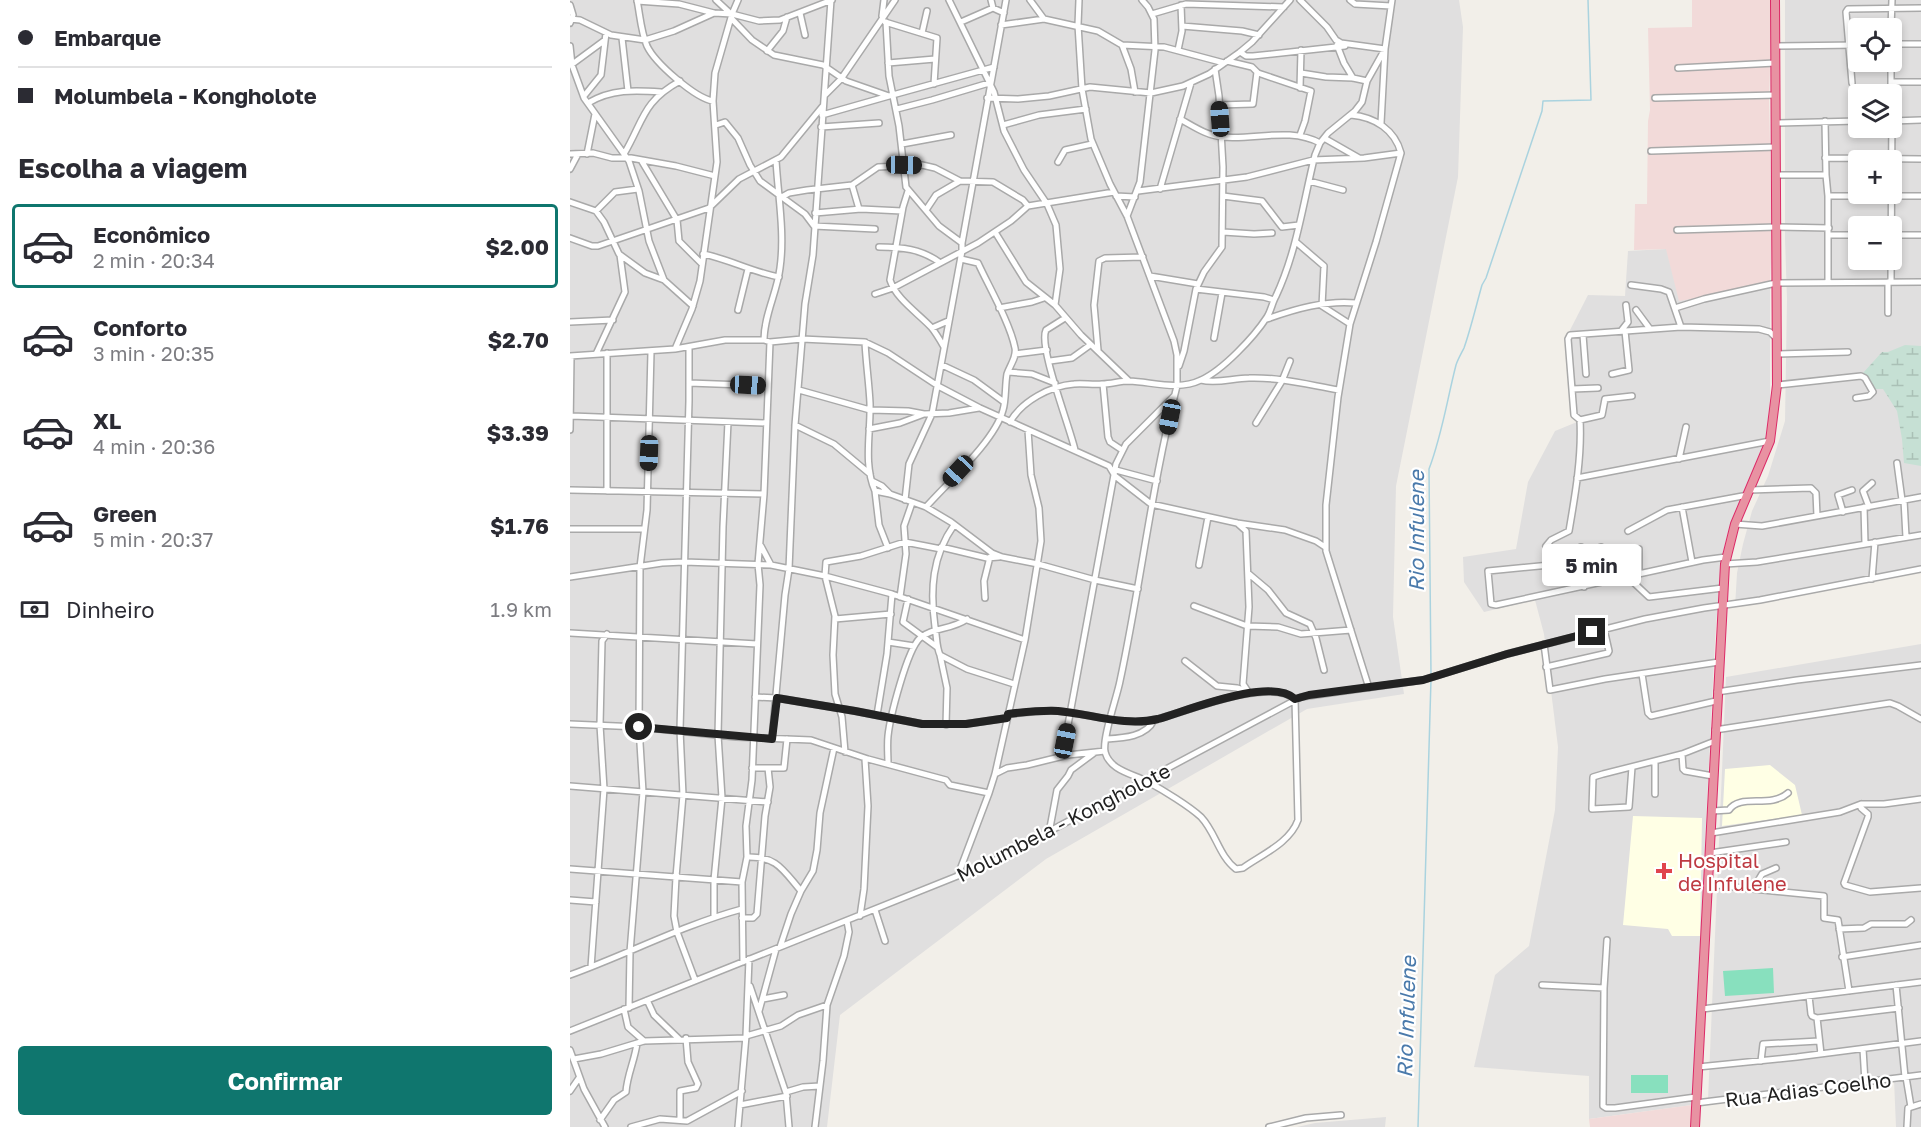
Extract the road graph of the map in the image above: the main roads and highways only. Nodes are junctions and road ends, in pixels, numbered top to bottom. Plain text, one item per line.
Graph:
1 (1775, 0) edge
2 (1695, 1127) edge

1 - 2 highway

